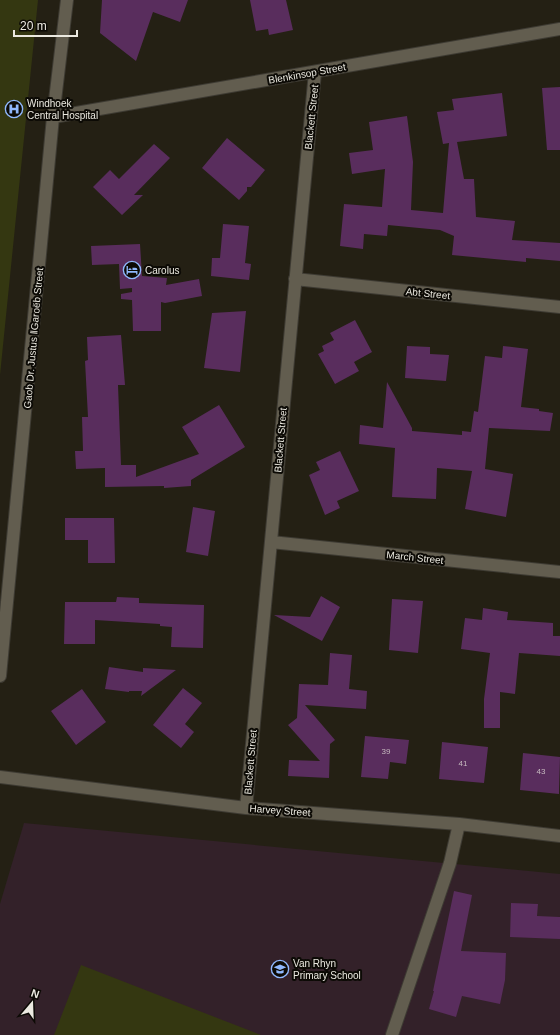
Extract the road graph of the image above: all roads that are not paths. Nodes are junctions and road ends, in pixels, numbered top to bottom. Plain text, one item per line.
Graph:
1 (67, 0) edge
2 (560, 29) edge
3 (315, 72) junction
4 (53, 117) junction
5 (295, 279) junction
6 (560, 307) edge
7 (271, 542) junction
8 (560, 572) edge
9 (0, 676) edge
10 (0, 777) edge
11 (246, 808) junction
12 (459, 824) junction
13 (560, 836) edge
14 (392, 1035) edge

1 - 4 street, Gaob Dr. Justus ǁGaroëb Street
2 - 3 street, Blenkinsop Street
3 - 4 street, Blenkinsop Street
3 - 5 street, Blackett Street
4 - 9 street, Gaob Dr. Justus ǁGaroëb Street
5 - 6 street, Abt Street
5 - 7 street, Blackett Street
7 - 8 street, March Street
7 - 11 street, Blackett Street
10 - 11 street, Harvey Street
11 - 12 street, Harvey Street
12 - 13 street, Harvey Street
12 - 14 street

